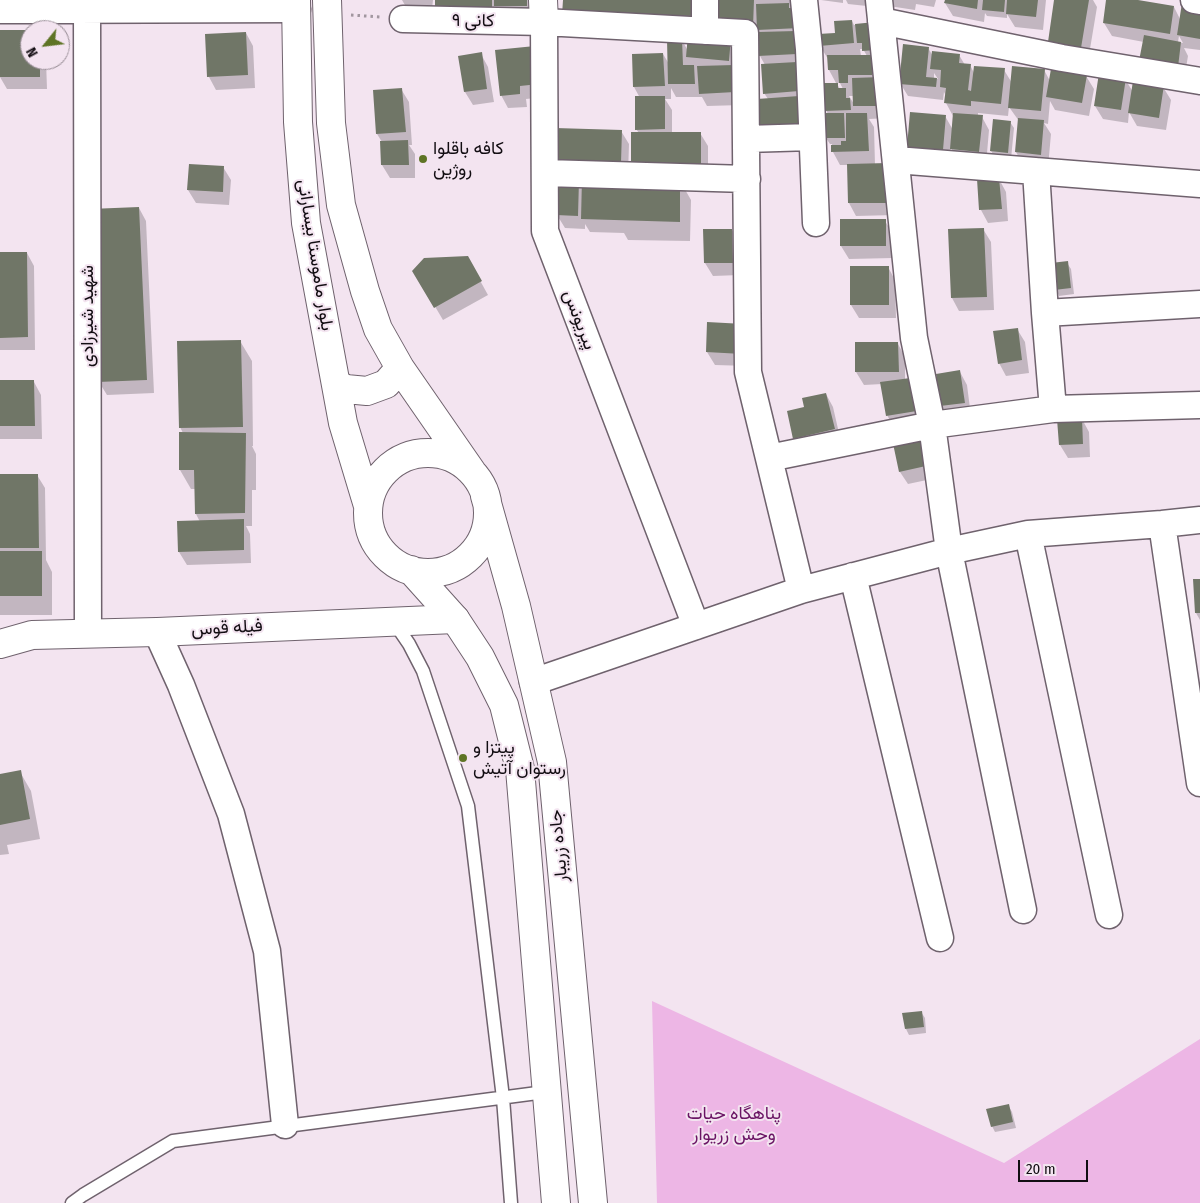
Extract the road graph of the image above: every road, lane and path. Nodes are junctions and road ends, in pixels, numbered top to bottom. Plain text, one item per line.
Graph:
1 (705, 0) edge
2 (804, 0) edge
3 (1194, 0) edge
4 (1200, 1) edge
5 (296, 4) edge
6 (87, 5) edge
7 (327, 7) edge
8 (0, 10) edge
9 (544, 11) edge
10 (880, 11) edge
11 (403, 19) joint
12 (705, 31) junction
13 (1200, 81) edge
14 (812, 137) junction
15 (746, 139) junction
16 (896, 160) junction
17 (1036, 171) junction
18 (545, 173) junction
19 (747, 179) junction
20 (1200, 184) edge
21 (816, 223) dead end
22 (1200, 304) edge
23 (1045, 313) junction
24 (400, 368) junction
25 (336, 384) junction
26 (1200, 405) edge
27 (1053, 409) junction
28 (932, 425) junction
29 (769, 458) junction
30 (472, 472) junction
31 (486, 496) junction
32 (368, 506) junction
33 (1200, 520) edge
34 (1162, 524) junction
35 (1028, 534) junction
36 (949, 551) junction
37 (411, 570) junction
38 (853, 576) junction
39 (801, 590) junction
40 (454, 619) junction
41 (393, 620) junction
42 (696, 626) junction
43 (157, 632) junction
44 (88, 633) junction
45 (0, 644) edge
46 (533, 682) junction
47 (1200, 783) edge
48 (1023, 910) dead end
49 (1109, 915) dead end
50 (940, 938) dead end
51 (545, 1092) junction
52 (503, 1098) junction
53 (285, 1125) junction
54 (72, 1203) edge
55 (511, 1203) edge
56 (556, 1203) edge
57 (593, 1203) edge

1 - 12 street
2 - 14 street
3 - 4 street
5 - 6 street
5 - 25 main road, بلوار ماموستا بیسارانی
6 - 8 street
6 - 44 street, شهید شیرزادی
7 - 11 path
7 - 24 main road, بلوار ماموستا بیسارانی
9 - 11 street, کانی ۹
9 - 12 street, کانی ۹
9 - 18 street, پیریونس
10 - 13 street
10 - 16 street
12 - 15 street, کانی ۹
14 - 15 street
14 - 21 street
15 - 19 street
16 - 17 street
16 - 28 street
17 - 20 street
17 - 23 street
18 - 19 street
18 - 42 street, پیریونس
19 - 29 street
22 - 23 street
23 - 27 street
24 - 25 main road
24 - 30 main road, بلوار ماموستا بیسارانی
25 - 32 main road, بلوار ماموستا بیسارانی
26 - 27 street
27 - 28 street
28 - 29 street
28 - 36 street
29 - 39 street
30 - 31 main road
30 - 32 main road
31 - 37 main road
31 - 46 main road, جاده زریبار
32 - 37 main road
33 - 34 street
34 - 35 street
34 - 47 street
35 - 36 street
35 - 49 street
36 - 38 street
36 - 48 street
37 - 40 main road, جاده زریبار
38 - 39 street
38 - 50 street
39 - 42 street
40 - 41 main road, فیله قوس
40 - 51 main road, جاده زریبار
41 - 43 main road, فیله قوس
41 - 52 lane
42 - 46 street
43 - 44 main road, فیله قوس
43 - 53 street
44 - 45 main road, فیله قوس
46 - 57 main road, جاده زریبار
51 - 52 lane
51 - 56 main road, جاده زریبار
52 - 53 lane
52 - 55 lane
53 - 54 lane

